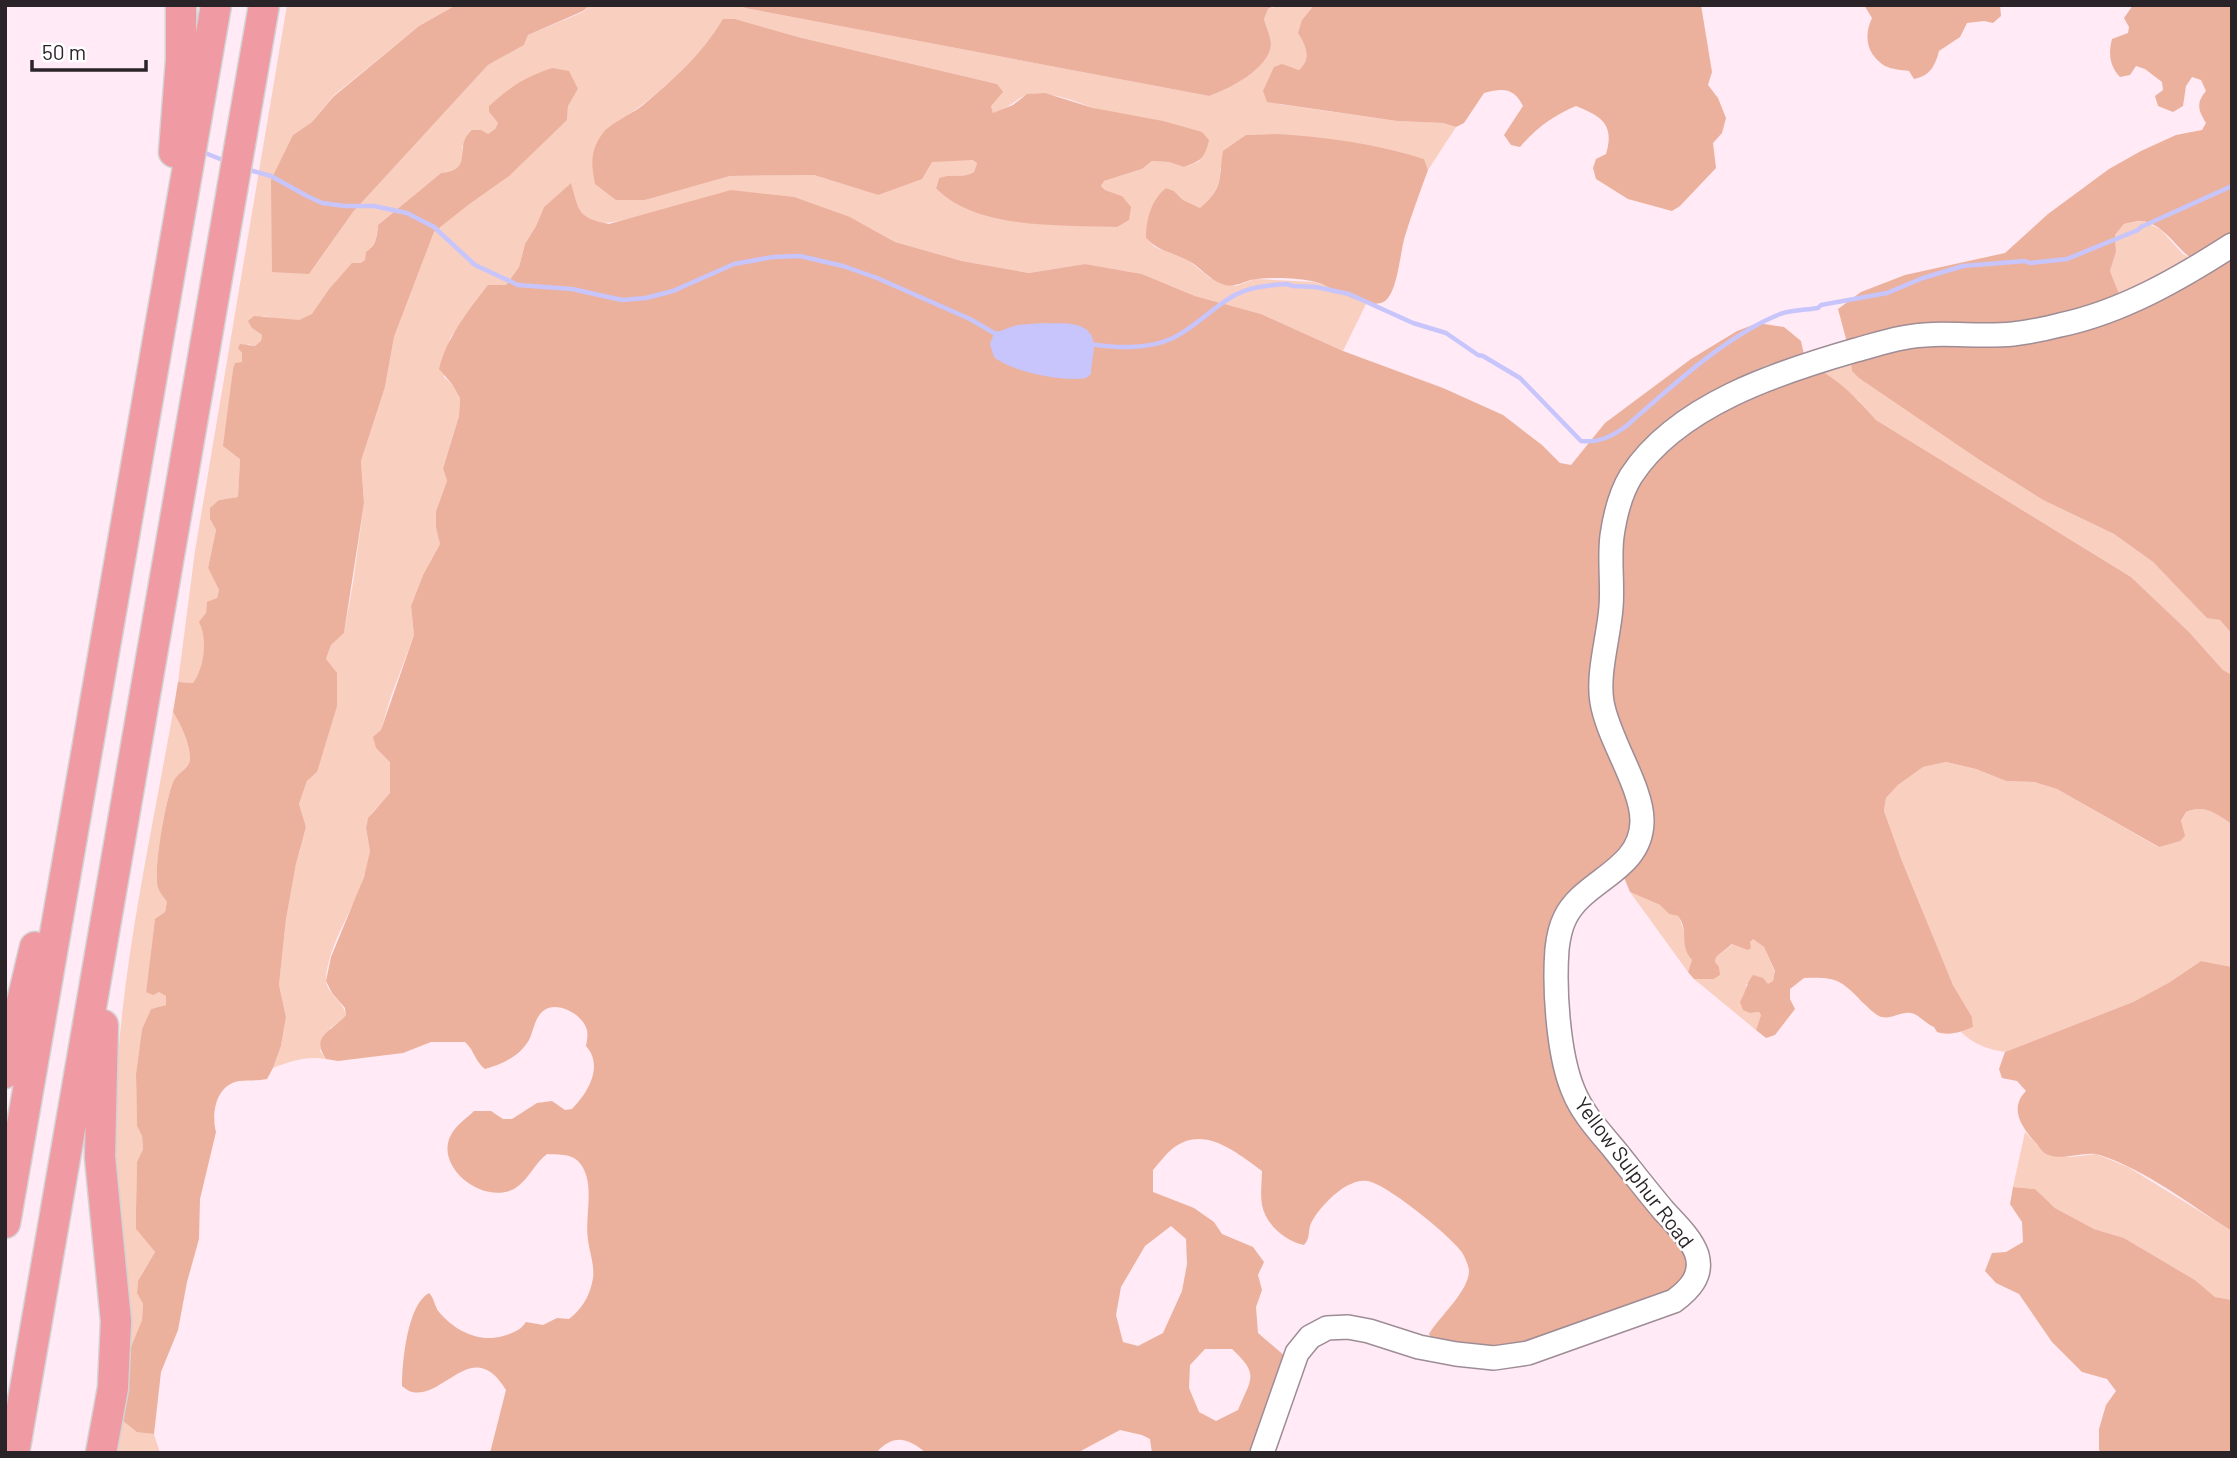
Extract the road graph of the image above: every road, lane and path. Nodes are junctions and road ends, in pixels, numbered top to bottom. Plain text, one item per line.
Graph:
1 (181, 5) edge
2 (216, 5) edge
3 (264, 5) edge
4 (2232, 244) edge
5 (173, 258) junction
6 (95, 708) junction
7 (123, 822) junction
8 (22, 1002) junction
9 (5, 1034) edge
10 (5, 1073) edge
11 (5, 1223) edge
12 (14, 1453) edge
13 (101, 1453) edge
14 (1262, 1453) edge

1 - 5 highway
2 - 5 highway
3 - 7 highway
4 - 14 street, Yellow Sulphur Road
5 - 6 highway
6 - 8 highway
6 - 11 highway
7 - 12 highway
7 - 13 highway
8 - 9 highway
8 - 10 highway

